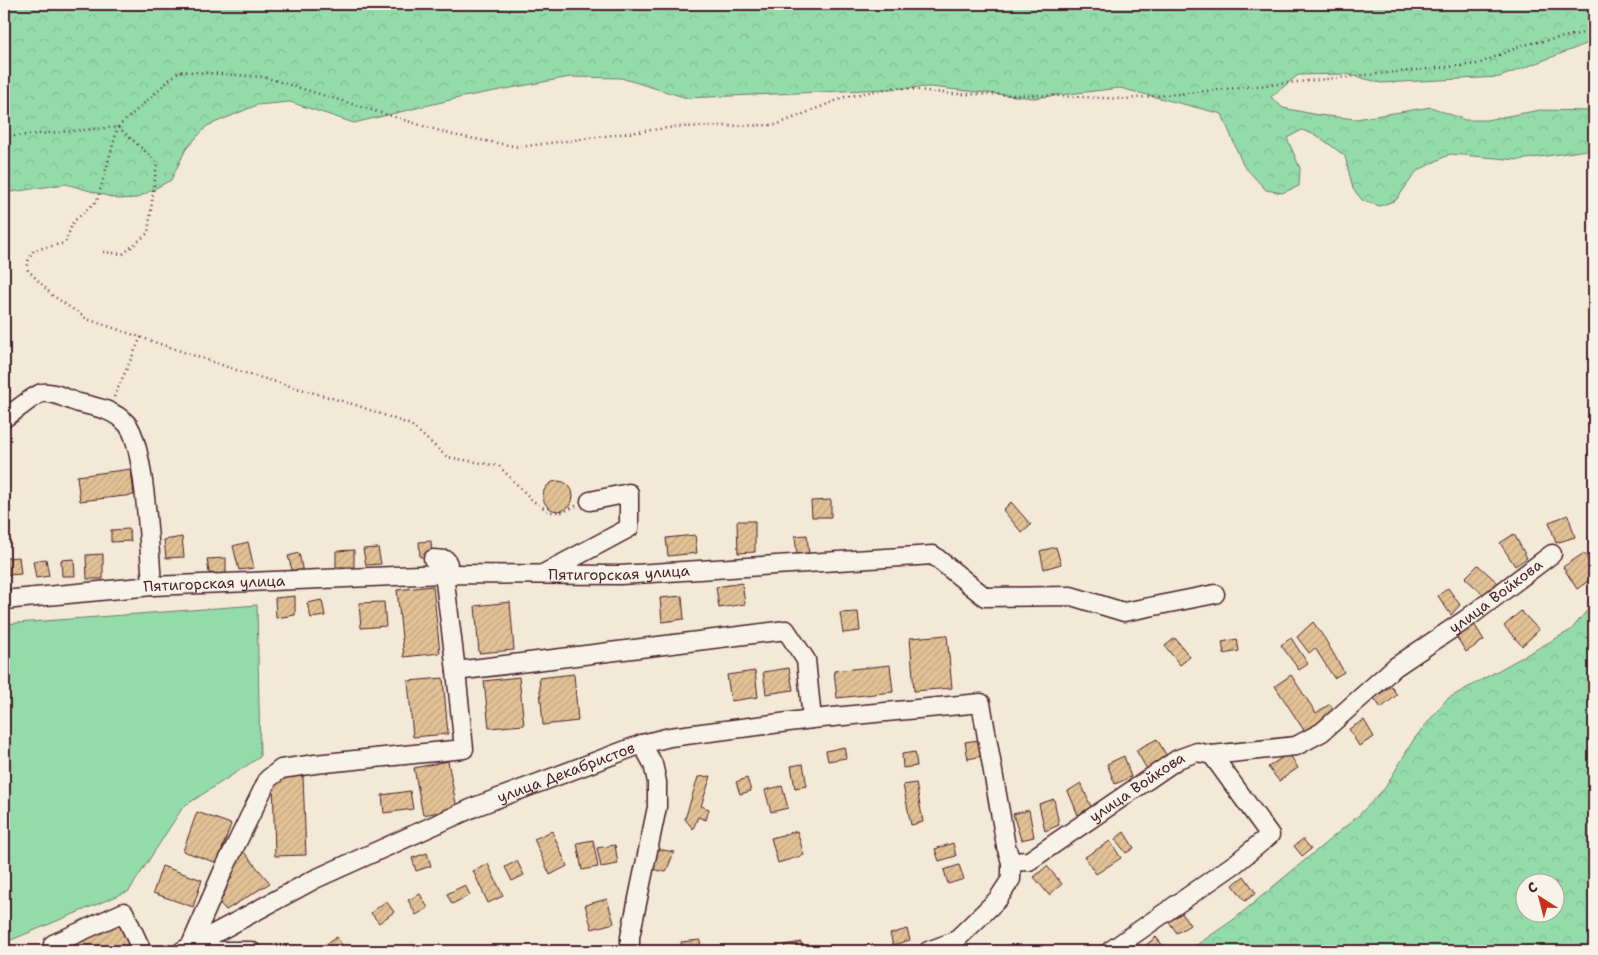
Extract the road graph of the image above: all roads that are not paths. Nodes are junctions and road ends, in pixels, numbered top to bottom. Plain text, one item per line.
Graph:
1 (4, 418) edge
2 (590, 501) road end
3 (1552, 554) dead end
4 (433, 559) dead end
5 (446, 574) junction
6 (541, 575) junction
7 (152, 586) junction
8 (1214, 594) dead end
9 (4, 600) edge
10 (456, 671) junction
11 (812, 719) junction
12 (642, 744) junction
13 (1212, 755) junction
14 (1011, 862) junction
15 (209, 947) edge
16 (186, 949) edge
17 (56, 951) edge
18 (142, 951) edge
19 (251, 951) edge
20 (630, 951) edge
21 (928, 951) edge
22 (1110, 951) edge

1 - 7 street
2 - 6 street
3 - 13 street, улица Войкова
4 - 5 street
5 - 6 street, Пятигорская улица
5 - 7 street, Пятигорская улица
5 - 10 street
6 - 8 street, Пятигорская улица
7 - 9 street, Пятигорская улица
10 - 11 street
10 - 16 street
11 - 12 street, улица Декабристов
11 - 14 street, улица Декабристов
12 - 15 street, улица Декабристов
12 - 20 street
13 - 14 street, улица Войкова
13 - 22 street
14 - 21 street
15 - 16 street, улица Декабристов
15 - 19 street
17 - 18 street

